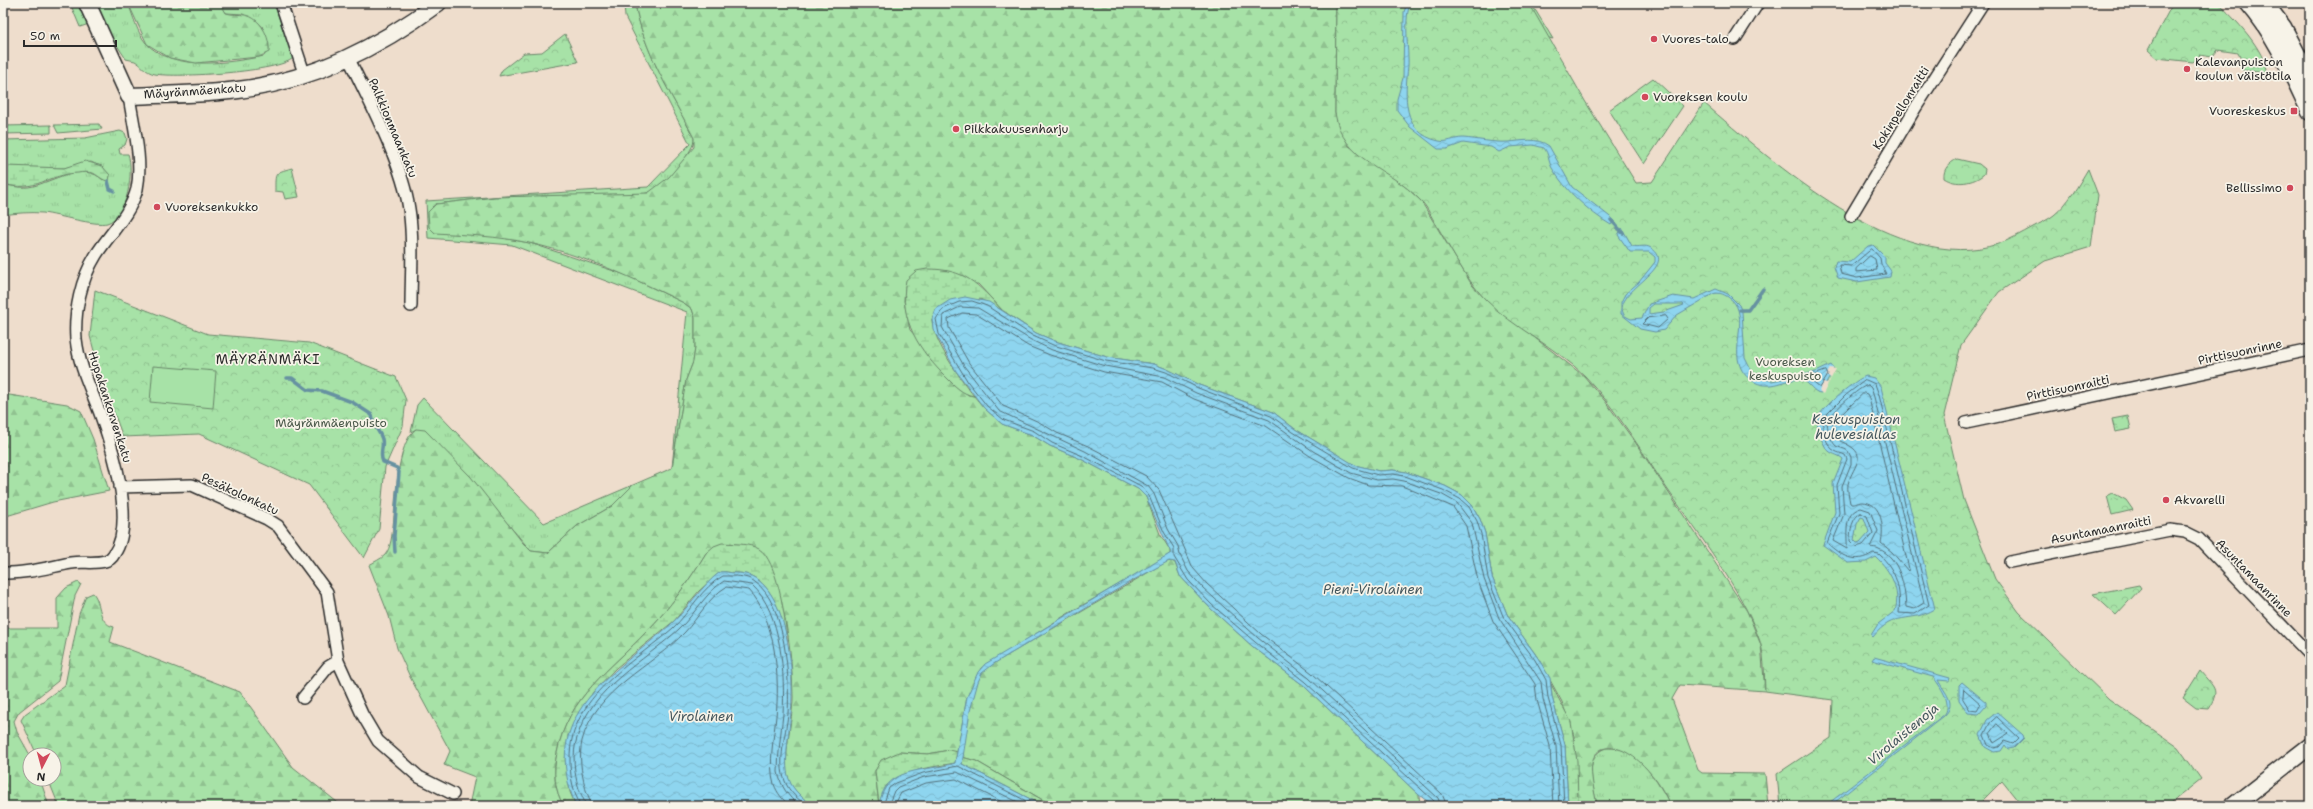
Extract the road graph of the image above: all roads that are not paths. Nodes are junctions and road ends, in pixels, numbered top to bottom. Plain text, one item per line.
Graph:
1 (87, 3) edge
2 (281, 3) edge
3 (438, 3) edge
4 (1758, 3) edge
5 (1983, 3) edge
6 (2248, 3) edge
7 (2265, 3) edge
8 (1735, 39) dead end
9 (348, 57) junction
10 (305, 76) junction
11 (2310, 79) edge
12 (129, 96) junction
13 (2310, 112) edge
14 (1851, 216) dead end
15 (411, 306) dead end
16 (2310, 350) edge
17 (2175, 379) joint
18 (1966, 423) dead end
19 (120, 487) junction
20 (2196, 537) joint
21 (2010, 562) dead end
22 (3, 574) edge
23 (2310, 655) edge
24 (338, 661) junction
25 (303, 698) dead end
26 (2309, 746) edge
27 (453, 794) dead end
28 (2233, 806) edge

1 - 12 street, Mäyränmäenkatu
2 - 10 street
3 - 9 street, Mäyränmäenkatu
4 - 8 street
5 - 14 street, Kokinpellonraitti
6 - 13 street
7 - 11 street
9 - 10 street, Mäyränmäenkatu
9 - 15 street, Palkkionmaankatu
10 - 12 street, Mäyränmäenkatu
12 - 19 street, Hupakankorvenkatu
16 - 17 street, Pirttisuonrinne
17 - 18 street, Pirttisuonraitti
19 - 22 street, Hupakankorvenkatu
19 - 24 street, Pesäkolonkatu
20 - 21 street, Asuntamaanraitti
20 - 23 street, Asuntamaanrinne
24 - 25 street
24 - 27 street, Pesäkolonkatu
26 - 28 street

